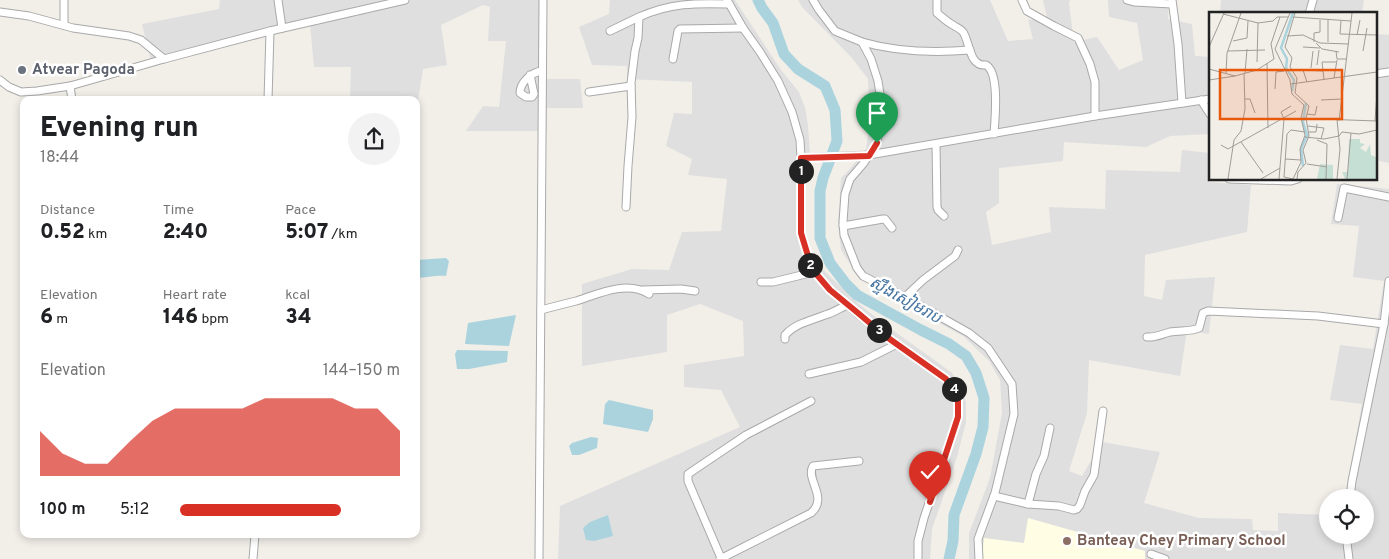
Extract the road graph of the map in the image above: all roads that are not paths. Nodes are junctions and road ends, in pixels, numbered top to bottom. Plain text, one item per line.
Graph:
1 (64, 0) edge
2 (278, 0) edge
3 (405, 0) edge
4 (543, 0) edge
5 (813, 0) edge
6 (937, 0) edge
7 (1022, 0) edge
8 (1127, 0) edge
9 (728, 2) edge
10 (1172, 2) edge
11 (0, 12) edge
12 (639, 17) junction
13 (64, 26) junction
14 (282, 28) junction
15 (743, 28) junction
16 (270, 31) junction
17 (610, 31) dead end
18 (862, 42) junction
19 (970, 50) junction
20 (673, 59) dead end
21 (164, 60) junction
22 (542, 71) junction
23 (1389, 72) edge
24 (1376, 74) edge
25 (530, 75) dead end
26 (0, 80) edge
27 (70, 86) junction
28 (631, 86) junction
29 (589, 92) dead end
30 (71, 96) edge
31 (268, 96) edge
32 (1209, 99) edge
33 (1201, 100) junction
34 (1182, 103) junction
35 (1209, 112) edge
36 (1095, 116) junction
37 (994, 134) junction
38 (936, 144) junction
39 (865, 156) junction
40 (801, 158) junction
41 (1260, 180) edge
42 (1294, 180) edge
43 (1389, 197) edge
44 (626, 207) dead end
45 (944, 216) dead end
46 (1338, 218) dead end
47 (843, 226) junction
48 (892, 228) dead end
49 (958, 250) dead end
50 (814, 272) junction
51 (1389, 281) edge
52 (762, 282) dead end
53 (695, 291) dead end
54 (905, 297) junction
55 (848, 305) junction
56 (541, 310) junction
57 (1384, 324) junction
58 (1147, 338) dead end
59 (785, 339) dead end
60 (898, 344) junction
61 (809, 374) dead end
62 (811, 402) dead end
63 (1102, 411) dead end
64 (1050, 428) dead end
65 (859, 461) dead end
66 (1351, 489) edge
67 (994, 496) junction
68 (1028, 504) junction
69 (255, 538) edge
70 (1347, 544) edge
71 (1151, 554) dead end
72 (1349, 557) edge
73 (723, 558) edge
74 (253, 559) edge
75 (539, 559) edge
76 (918, 559) edge
77 (979, 559) edge
78 (1165, 559) edge

1 - 13 street
2 - 14 street
3 - 14 street
4 - 22 street
5 - 18 street
6 - 19 street
7 - 36 street
8 - 10 street
9 - 12 street
9 - 15 street
10 - 34 street
11 - 13 street
12 - 17 street
12 - 28 street
13 - 21 street
14 - 16 street
15 - 20 street
15 - 40 street
16 - 21 street
16 - 31 street
18 - 19 street
18 - 39 street
19 - 37 street
21 - 27 street
22 - 25 street
22 - 56 street
23 - 24 street
26 - 27 street
27 - 30 street
28 - 29 street
28 - 44 street
32 - 33 street
33 - 34 street
33 - 35 street
34 - 36 street
36 - 37 street
37 - 38 street
38 - 39 street
38 - 45 street
39 - 40 street
39 - 47 street
40 - 50 street
41 - 42 street
43 - 46 street
47 - 48 street
47 - 54 street
49 - 54 street
50 - 52 street
50 - 55 street
51 - 57 street
53 - 56 street
54 - 67 street
55 - 59 street
55 - 60 street
56 - 75 street
57 - 58 street
57 - 66 street
60 - 61 street
60 - 76 street
62 - 73 street
63 - 68 street
64 - 68 street
65 - 73 street
67 - 68 street
67 - 77 street
69 - 74 street
70 - 72 street
71 - 78 street

